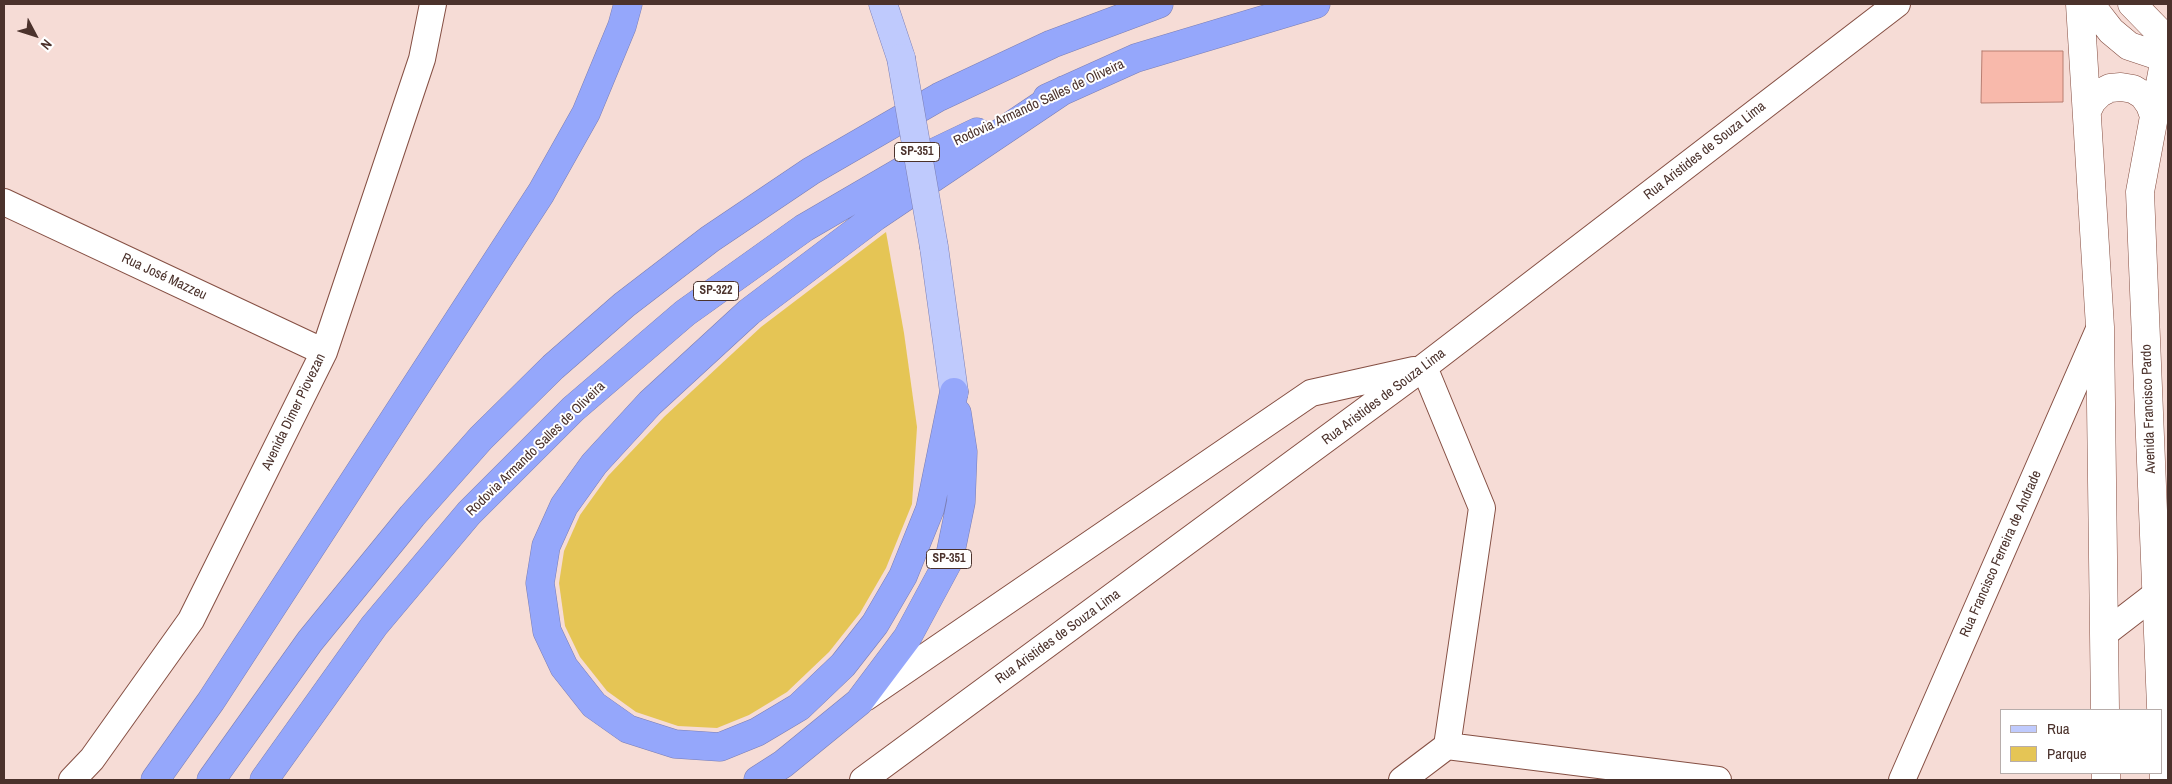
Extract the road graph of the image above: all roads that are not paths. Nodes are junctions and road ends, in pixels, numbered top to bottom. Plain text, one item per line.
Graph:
1 (433, 4) edge
2 (628, 4) edge
3 (883, 4) edge
4 (897, 4) edge
5 (1159, 4) edge
6 (1316, 4) edge
7 (1896, 4) edge
8 (2080, 4) edge
9 (2090, 4) edge
10 (2132, 4) edge
11 (2167, 45) edge
12 (900, 52) junction
13 (1064, 90) junction
14 (2087, 111) junction
15 (2154, 116) junction
16 (4, 202) edge
17 (2100, 327) junction
18 (324, 352) junction
19 (1424, 367) junction
20 (954, 392) junction
21 (2162, 588) edge
22 (2104, 634) junction
23 (859, 702) junction
24 (2105, 709) edge
25 (1447, 746) junction
26 (1581, 772) edge
27 (72, 780) edge
28 (155, 780) edge
29 (211, 780) edge
30 (264, 780) edge
31 (758, 780) edge
32 (863, 780) edge
33 (1402, 780) edge
34 (1718, 780) edge
35 (1902, 780) edge
36 (2164, 780) edge

1 - 18 street, Avenida Dimer Piovezan
2 - 28 highway
3 - 12 main road, SP-351
4 - 12 main road, SP-351
5 - 29 highway
6 - 13 highway, Rodovia Armando Salles de Oliveira / SP-322
7 - 19 street, Rua Aristides de Souza Lima
8 - 14 street
9 - 11 street
10 - 11 street
11 - 15 street, Avenida Francisco Pardo
12 - 20 main road, SP-351, bridge
13 - 20 highway
13 - 30 highway, Rodovia Armando Salles de Oliveira / SP-322
14 - 15 street
14 - 17 street
15 - 21 street, Avenida Francisco Pardo
16 - 18 street, Rua José Mazzeu
17 - 22 street
17 - 35 street, Rua Francisco Ferreira de Andrade
18 - 27 street, Avenida Dimer Piovezan
19 - 23 street
19 - 25 street
19 - 32 street, Rua Aristides de Souza Lima
20 - 23 highway, SP-351
21 - 22 street
21 - 36 street, Avenida Francisco Pardo
22 - 24 street
23 - 31 highway, SP-351
25 - 26 street
25 - 33 street
26 - 34 street

